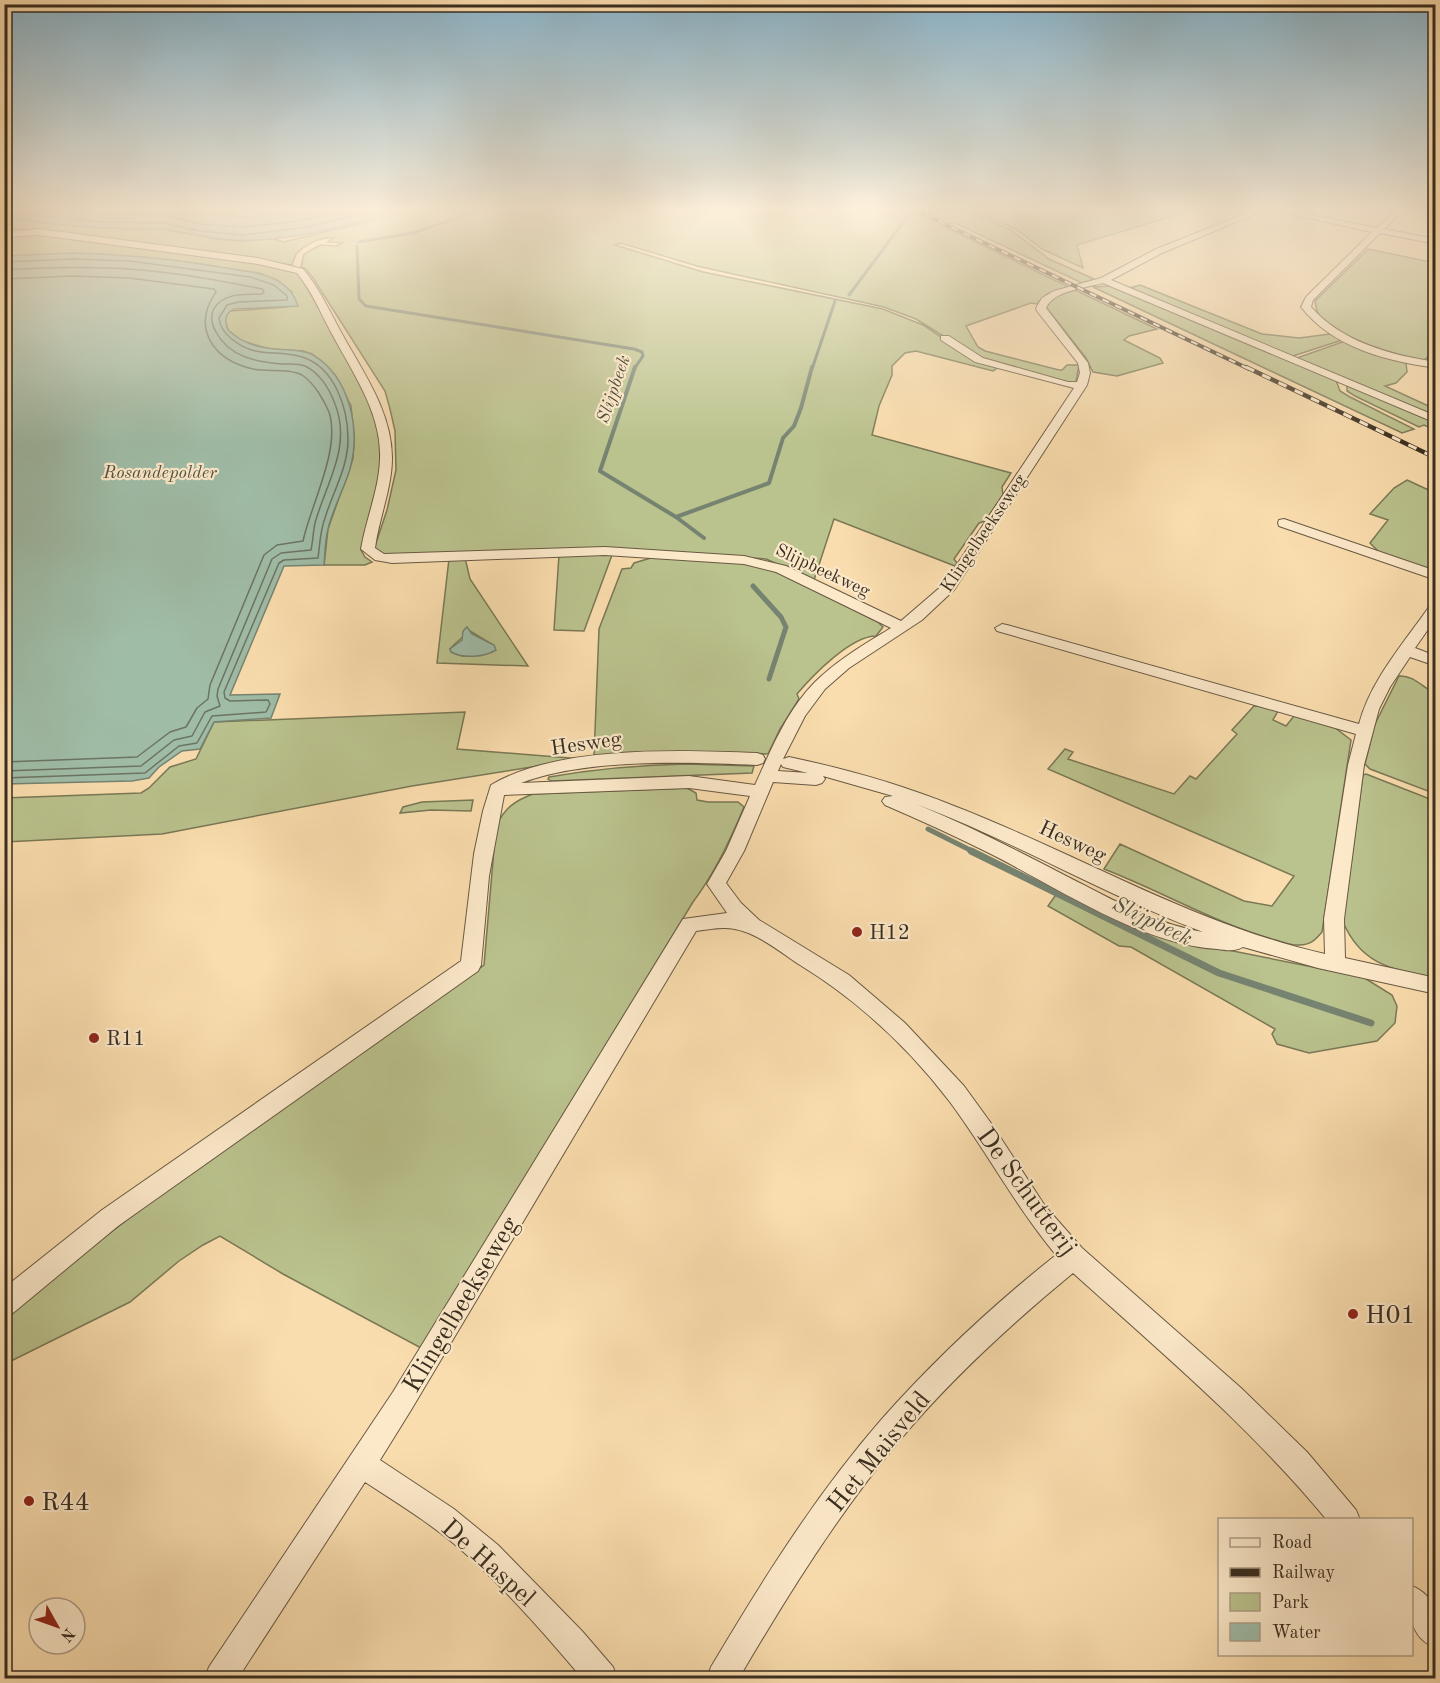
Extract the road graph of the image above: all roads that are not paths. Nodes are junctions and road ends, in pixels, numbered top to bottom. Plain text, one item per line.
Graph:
1 (311, 288) edge
2 (1077, 288) edge
3 (1122, 288) edge
4 (1321, 288) edge
5 (945, 338) dead end
6 (1436, 365) edge
7 (1082, 385) junction
8 (1436, 420) edge
9 (1284, 523) dead end
10 (1436, 576) edge
11 (1436, 607) edge
12 (901, 627) junction
13 (1002, 628) dead end
14 (1406, 650) junction
15 (1436, 662) edge
16 (1365, 731) junction
17 (757, 759) dead end
18 (789, 763) dead end
19 (764, 784) junction
20 (497, 789) junction
21 (716, 884) joint
22 (690, 924) joint
23 (752, 925) junction
24 (1252, 943) junction
25 (1335, 964) junction
26 (1436, 986) edge
27 (1072, 1257) junction
28 (4, 1304) edge
29 (361, 1464) junction
30 (1344, 1518) edge
31 (1413, 1602) edge
32 (1436, 1633) edge
33 (220, 1678) edge
34 (602, 1678) edge
35 (722, 1678) edge

1 - 12 street, Slijpbeekweg
2 - 7 street
3 - 8 street
4 - 6 street
5 - 7 street
7 - 12 street, Klingelbeekseweg
9 - 10 street
11 - 14 street
12 - 19 street, Klingelbeekseweg
13 - 16 street
14 - 15 street
14 - 16 street
16 - 25 street
17 - 20 street, Hesweg
18 - 24 street, Hesweg
19 - 20 street
19 - 21 street, Klingelbeekseweg
19 - 24 street
20 - 28 street
21 - 23 street, De Schutterij
22 - 23 street, De Schutterij
22 - 29 street, Klingelbeekseweg
23 - 27 street, De Schutterij
24 - 25 street, Hesweg
25 - 26 street, Hesweg
27 - 30 street, De Schutterij
27 - 35 street, Het Maisveld
29 - 33 street, Klingelbeekseweg
29 - 34 street, De Haspel
31 - 32 street

